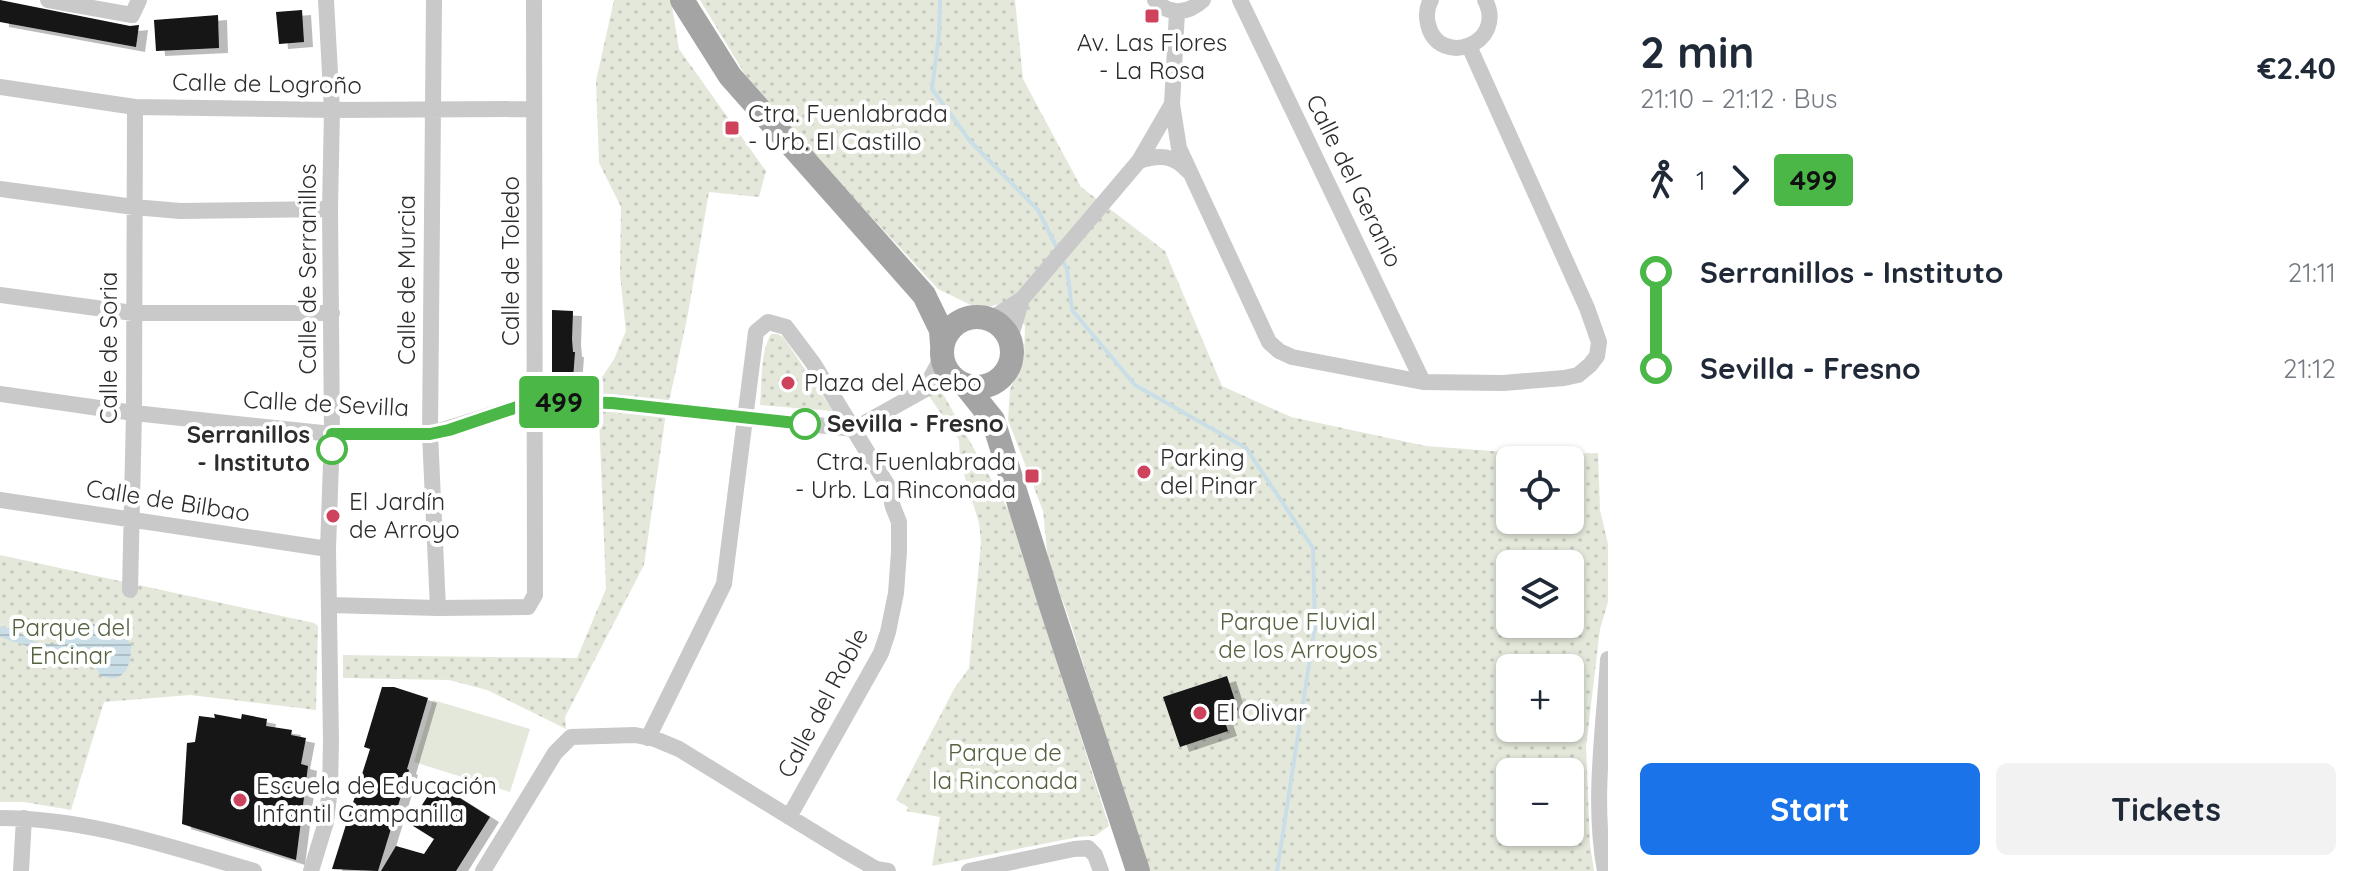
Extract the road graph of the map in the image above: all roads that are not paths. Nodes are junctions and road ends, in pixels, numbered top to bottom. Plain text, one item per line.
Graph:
1 (48, 0) edge
2 (139, 0) edge
3 (326, 0) edge
4 (434, 0) edge
5 (534, 0) edge
6 (682, 0) edge
7 (1155, 0) edge
8 (1203, 0) edge
9 (1240, 0) edge
10 (1431, 0) edge
11 (1485, 0) edge
12 (1177, 12) junction
13 (1469, 46) junction
14 (0, 87) edge
15 (1172, 104) junction
16 (135, 107) junction
17 (433, 108) junction
18 (534, 109) junction
19 (332, 110) junction
20 (1139, 161) junction
21 (1190, 173) junction
22 (0, 189) edge
23 (134, 207) junction
24 (330, 209) junction
25 (0, 295) edge
26 (924, 295) junction
27 (1022, 299) junction
28 (133, 313) junction
29 (332, 313) junction
30 (980, 318) junction
31 (942, 351) junction
32 (1010, 351) junction
33 (960, 382) junction
34 (1423, 382) junction
35 (924, 390) junction
36 (0, 394) edge
37 (535, 401) junction
38 (134, 413) junction
39 (746, 417) junction
40 (993, 420) junction
41 (854, 429) junction
42 (332, 434) junction
43 (430, 434) junction
44 (0, 500) edge
45 (130, 520) junction
46 (328, 549) junction
47 (130, 590) dead end
48 (329, 605) junction
49 (438, 608) junction
50 (1608, 659) edge
51 (648, 738) junction
52 (789, 817) junction
53 (0, 818) edge
54 (24, 818) junction
55 (21, 871) edge
56 (254, 871) edge
57 (311, 871) edge
58 (483, 871) edge
59 (888, 871) edge
60 (969, 871) edge
61 (1101, 871) edge
62 (1138, 871) edge
63 (1605, 871) edge

1 - 2 street
3 - 19 street, Calle de Serranillos
4 - 17 street, Calle de Murcia
5 - 18 street, Calle de Toledo
6 - 26 main road
7 - 12 street
8 - 12 street
9 - 34 street, Calle del Geranio
10 - 13 street
11 - 13 street
12 - 15 street
13 - 34 street
14 - 16 street, Calle de Logroño
15 - 20 street
15 - 21 street
16 - 19 street, Calle de Logroño
16 - 23 street, Calle de Soria
17 - 18 street, Calle de Logroño
17 - 19 street, Calle de Logroño
17 - 43 street, Calle de Murcia
18 - 37 street, Calle de Toledo
19 - 24 street, Calle de Serranillos
20 - 21 street
20 - 27 street
21 - 34 street
22 - 23 street
23 - 24 street
23 - 28 street, Calle de Soria
24 - 29 street, Calle de Serranillos
25 - 28 street
26 - 30 main road
26 - 31 main road
27 - 30 street
27 - 32 street
28 - 29 street
28 - 38 street, Calle de Soria
29 - 42 street, Calle de Serranillos
30 - 31 main road
30 - 32 main road
31 - 33 main road
31 - 35 street
32 - 33 main road
32 - 40 main road
33 - 35 street
33 - 40 main road
35 - 41 street
36 - 38 street, Calle de Sevilla
37 - 39 street, Calle de Sevilla
37 - 43 street, Calle de Sevilla
37 - 49 street, Calle de Toledo
38 - 42 street, Calle de Sevilla
38 - 45 street, Calle de Soria
39 - 41 street, Calle de Sevilla
39 - 41 street
39 - 51 street
40 - 62 main road
41 - 52 street, Calle del Roble
42 - 43 street, Calle de Sevilla
42 - 46 street, Calle de Serranillos
43 - 49 street, Calle de Murcia
44 - 45 street, Calle de Bilbao
45 - 46 street, Calle de Bilbao
45 - 47 street, Calle de Soria
46 - 48 street, Calle de Serranillos
48 - 49 street, Calle de Toledo
48 - 57 street, Calle de Serranillos
50 - 63 street
51 - 52 street
51 - 58 street
52 - 59 street
53 - 54 street
54 - 55 street
54 - 56 street
60 - 61 street

